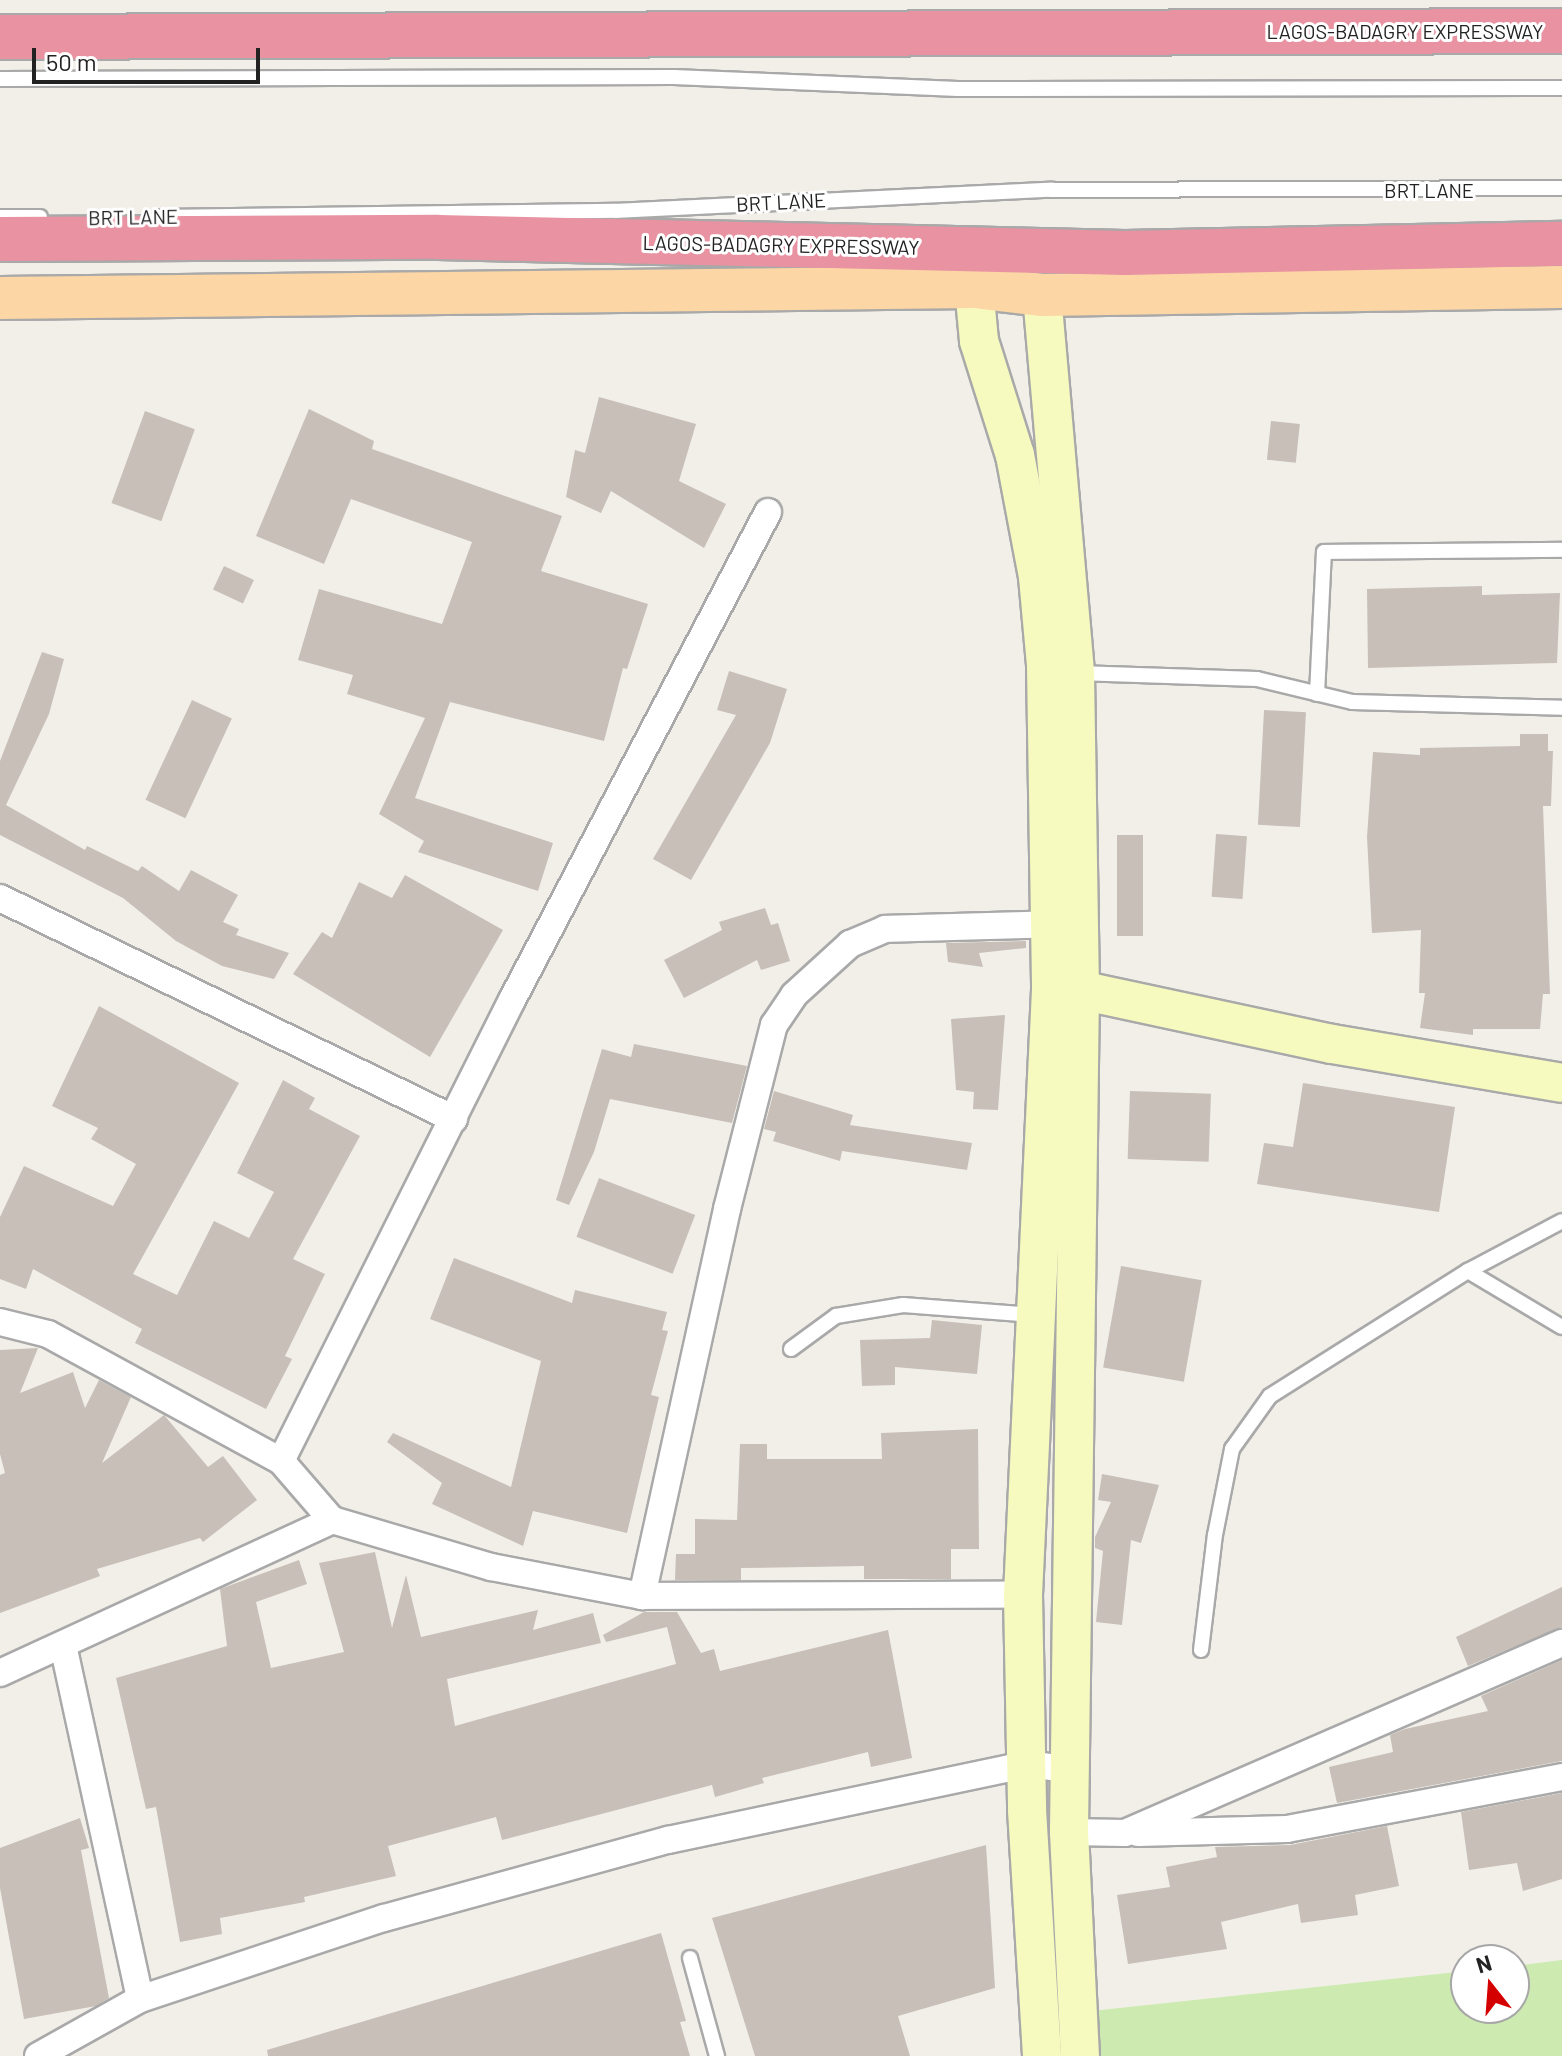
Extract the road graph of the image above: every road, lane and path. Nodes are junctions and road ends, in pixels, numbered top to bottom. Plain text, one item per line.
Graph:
1 (1562, 31) edge
2 (0, 37) edge
3 (0, 79) edge
4 (1562, 88) edge
5 (1562, 188) edge
6 (0, 217) edge
7 (60, 217) dead end
8 (136, 217) dead end
9 (0, 239) edge
10 (1562, 244) edge
11 (974, 287) junction
12 (1562, 287) edge
13 (1042, 295) junction
14 (0, 298) edge
15 (768, 512) dead end
16 (1562, 550) edge
17 (1060, 669) junction
18 (1317, 694) junction
19 (1562, 708) edge
20 (0, 898) edge
21 (1064, 924) junction
22 (1066, 990) junction
23 (1562, 1083) edge
24 (454, 1119) junction
25 (1058, 1217) junction
26 (1562, 1221) edge
27 (1468, 1271) junction
28 (1036, 1315) junction
29 (0, 1322) edge
30 (1562, 1327) edge
31 (791, 1349) dead end
32 (281, 1461) junction
33 (332, 1520) junction
34 (1025, 1553) junction
35 (1072, 1560) junction
36 (1023, 1595) junction
37 (642, 1596) junction
38 (1562, 1643) edge
39 (63, 1645) junction
40 (1201, 1650) dead end
41 (0, 1673) edge
42 (1029, 1764) junction
43 (1071, 1770) junction
44 (1562, 1777) edge
45 (1069, 1832) junction
46 (1125, 1833) junction
47 (690, 1958) dead end
48 (140, 1999) junction
49 (38, 2056) edge
50 (717, 2056) edge
51 (1042, 2056) edge
52 (1080, 2056) edge

1 - 2 highway, LAGOS-BADAGRY EXPRESSWAY
3 - 4 lane
5 - 8 lane, BRT LANE
6 - 7 lane, BRT LANE
9 - 10 highway, LAGOS-BADAGRY EXPRESSWAY
11 - 13 main road
11 - 14 main road
11 - 17 street
12 - 13 main road
13 - 17 street
15 - 24 street
16 - 18 lane
17 - 18 lane
17 - 21 street
18 - 19 lane
20 - 24 street
21 - 22 street
21 - 37 street
22 - 23 street
22 - 25 street
24 - 32 street
25 - 28 street
25 - 35 street
26 - 27 lane
27 - 30 lane
27 - 40 lane
28 - 31 lane
28 - 34 street
29 - 32 street
32 - 33 street
33 - 37 street
33 - 39 street
34 - 35 street
34 - 36 street
35 - 43 street
36 - 37 street
36 - 42 street
38 - 46 street
39 - 41 street
39 - 48 street
42 - 43 street
42 - 48 street
42 - 51 street
43 - 45 street
44 - 46 street
45 - 46 street
45 - 52 street
47 - 50 lane
48 - 49 street

